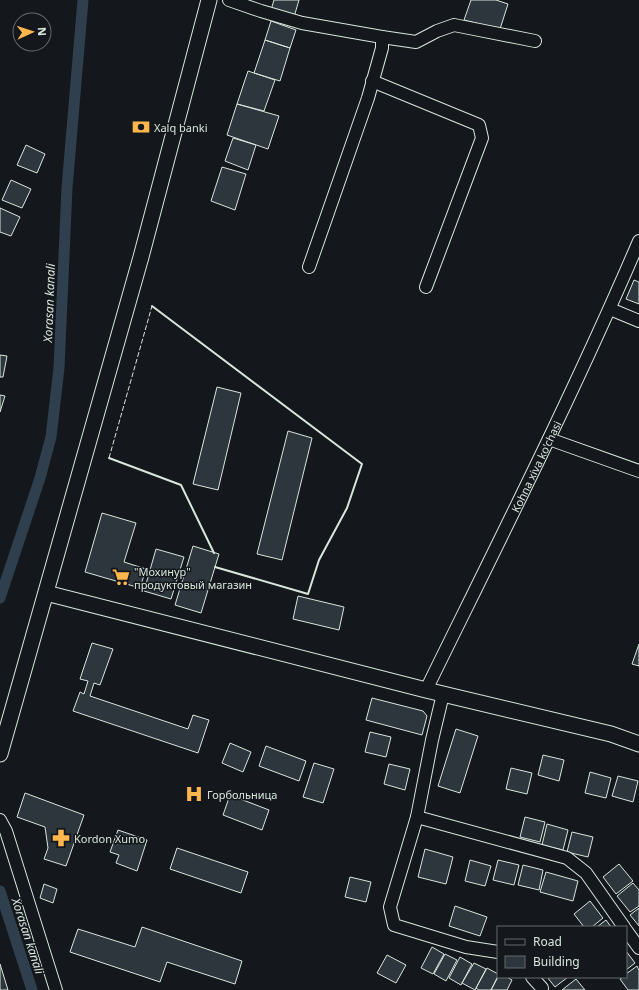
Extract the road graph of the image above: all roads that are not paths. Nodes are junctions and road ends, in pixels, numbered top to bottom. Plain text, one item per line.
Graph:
1 (209, 0) edge
2 (229, 0) edge
3 (382, 37) junction
4 (535, 40) dead end
5 (372, 81) junction
6 (639, 241) edge
7 (309, 267) dead end
8 (426, 287) dead end
9 (610, 309) junction
10 (639, 321) edge
11 (549, 439) junction
12 (639, 471) edge
13 (46, 593) junction
14 (426, 690) junction
15 (443, 694) junction
16 (639, 744) edge
17 (0, 754) edge
18 (417, 817) junction
19 (0, 820) edge
20 (623, 926) edge
21 (627, 931) edge
22 (639, 948) edge
23 (497, 952) edge
24 (533, 978) edge
25 (542, 988) dead end
26 (56, 990) edge

1 - 13 main road
2 - 3 street
3 - 4 street
3 - 5 street
5 - 7 street
5 - 8 street
6 - 9 street, Kohna xiva ko'chasi
9 - 10 street
9 - 11 street, Kohna xiva ko'chasi
11 - 12 street
11 - 14 street, Kohna xiva ko'chasi
13 - 14 main road
13 - 17 main road
14 - 15 main road
15 - 16 main road
15 - 18 street
18 - 20 street
18 - 23 street
19 - 26 street
21 - 22 street
24 - 25 street

